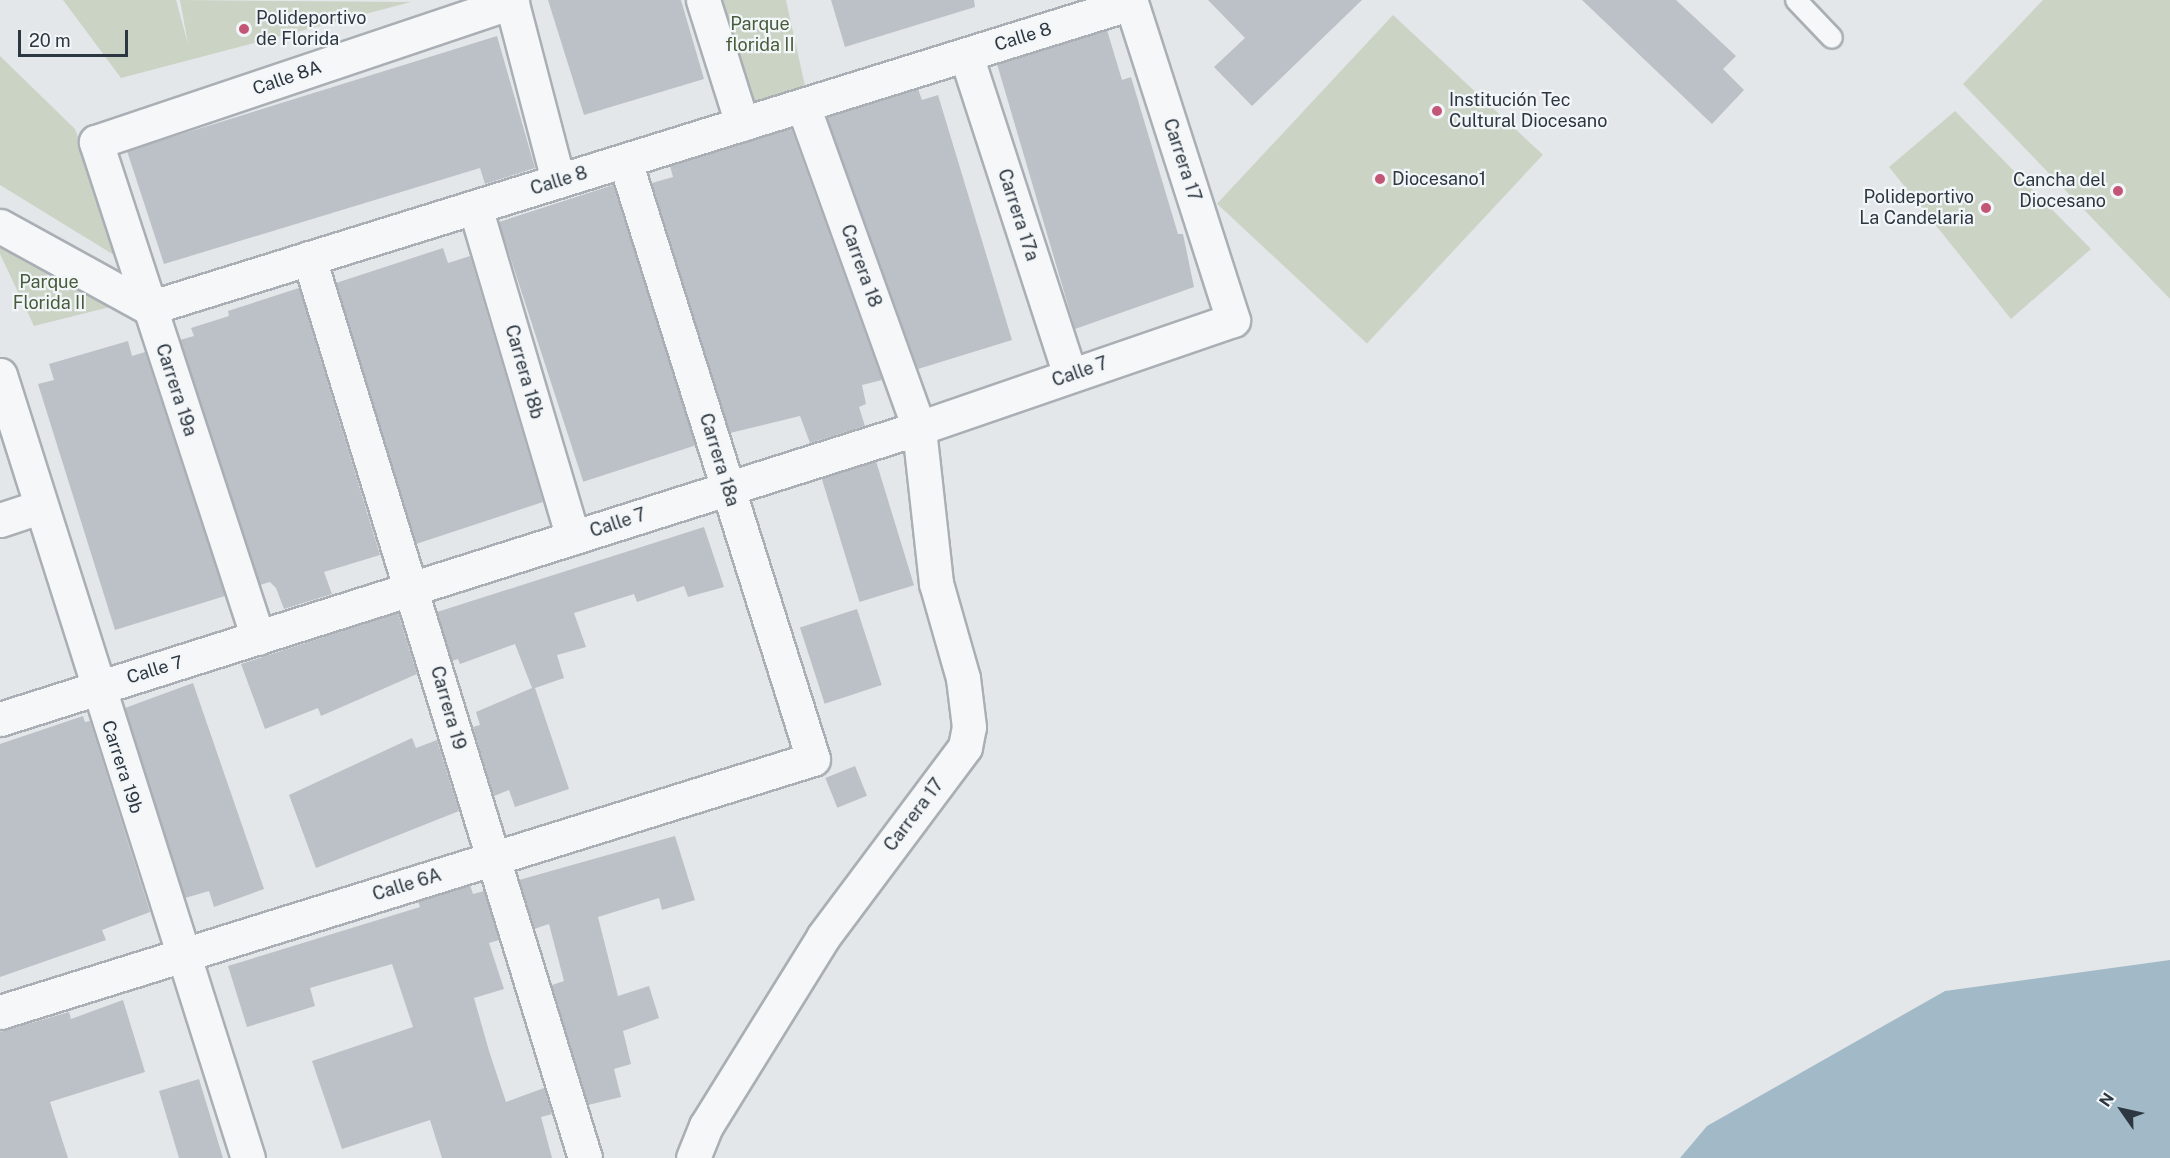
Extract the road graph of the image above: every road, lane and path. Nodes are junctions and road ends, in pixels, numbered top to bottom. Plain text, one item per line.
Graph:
1 (703, 0) edge
2 (1796, 0) edge
3 (511, 1) edge
4 (1130, 2) edge
5 (1832, 38) dead end
6 (966, 55) junction
7 (803, 105) junction
8 (742, 124) junction
9 (96, 142) joint
10 (626, 160) junction
11 (558, 181) junction
12 (475, 207) junction
13 (0, 226) edge
14 (309, 258) junction
15 (149, 308) junction
16 (1233, 320) joint
17 (0, 375) edge
18 (1070, 375) junction
19 (919, 428) junction
20 (728, 488) junction
21 (39, 507) junction
22 (0, 520) edge
23 (573, 538) junction
24 (414, 588) junction
25 (258, 638) junction
26 (96, 689) junction
27 (0, 719) edge
28 (813, 759) joint
29 (491, 859) junction
30 (183, 955) junction
31 (0, 1012) edge
32 (248, 1158) edge
33 (585, 1158) edge
34 (693, 1158) edge

1 - 8 street
2 - 5 lane
3 - 9 street, Calle 8A
3 - 11 street
4 - 6 street, Calle 8
4 - 16 street, Carrera 17
6 - 7 street, Calle 8
6 - 18 street, Carrera 17a
7 - 8 street, Calle 8
7 - 19 street, Carrera 18
8 - 10 street, Calle 8
9 - 15 street, Carrera 19a
10 - 11 street, Calle 8
10 - 20 street, Carrera 18a
11 - 12 street, Calle 8
12 - 14 street, Calle 8
12 - 23 street, Carrera 18b
13 - 15 street
14 - 15 street, Calle 8
14 - 24 street, Carrera 19
15 - 25 street, Carrera 19a
16 - 18 street, Calle 7
17 - 21 street, Carrera 19b
18 - 19 street, Calle 7
19 - 20 street, Calle 7
19 - 34 street, Carrera 17
20 - 23 street, Calle 7
20 - 28 street, Carrera 18a
21 - 22 street
21 - 26 street, Carrera 19b
23 - 24 street, Calle 7
24 - 25 street, Calle 7
24 - 29 street, Carrera 19
25 - 26 street, Calle 7
26 - 27 street, Calle 7
26 - 30 street, Carrera 19b
28 - 29 street, Calle 6A
29 - 30 street, Calle 6A
29 - 33 street, Carrera 19
30 - 31 street, Calle 6A
30 - 32 street, Carrera 19b

